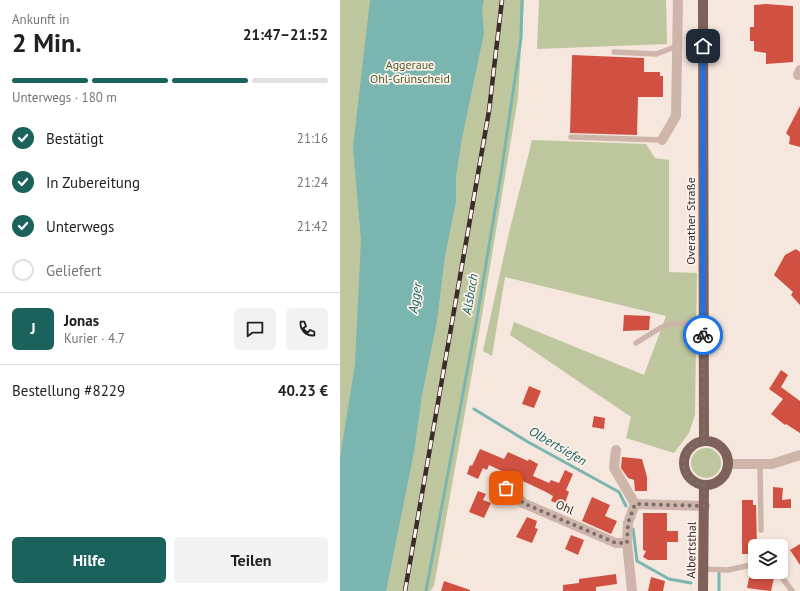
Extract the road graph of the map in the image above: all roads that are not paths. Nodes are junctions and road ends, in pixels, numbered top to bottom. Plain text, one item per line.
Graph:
1 (678, 0) edge
2 (703, 0) edge
3 (678, 46) junction
4 (614, 52) dead end
5 (571, 137) dead end
6 (662, 140) joint
7 (703, 323) junction
8 (636, 343) dead end
9 (704, 441) junction
10 (616, 450) dead end
11 (800, 455) edge
12 (728, 464) junction
13 (760, 464) junction
14 (498, 484) dead end
15 (704, 485) junction
16 (635, 504) junction
17 (705, 506) junction
18 (761, 530) dead end
19 (627, 543) junction
20 (748, 566) edge
21 (703, 569) junction
22 (783, 579) edge
23 (632, 591) edge
24 (703, 591) edge
25 (792, 591) edge

1 - 3 street
2 - 7 main road, Overather Straße
3 - 4 lane
3 - 6 street
5 - 6 lane
7 - 8 lane
7 - 9 main road, Overather Straße
9 - 12 main road
9 - 15 main road
10 - 16 street
11 - 13 street
12 - 13 street
12 - 15 main road
13 - 18 lane
14 - 19 street, Ohl
15 - 17 main road, Albertsthal
16 - 17 street
16 - 19 street
17 - 21 main road, Albertsthal
19 - 23 street
20 - 21 lane
21 - 24 main road, Albertsthal
22 - 25 lane

